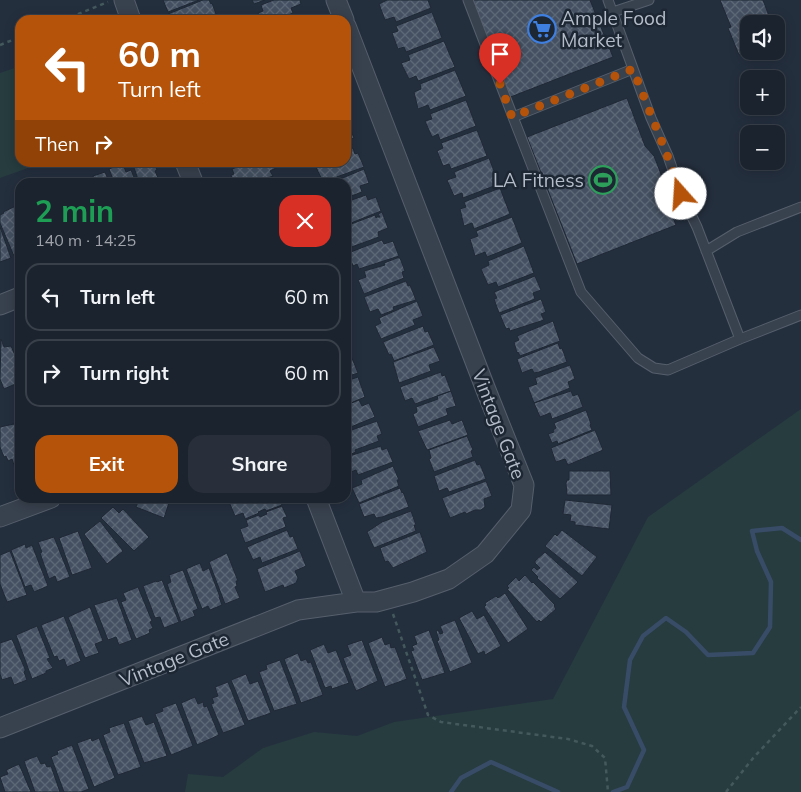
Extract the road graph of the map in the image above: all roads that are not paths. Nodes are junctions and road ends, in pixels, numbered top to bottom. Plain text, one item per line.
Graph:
1 (118, 0) edge
2 (336, 0) edge
3 (468, 0) edge
4 (608, 0) edge
5 (649, 0) edge
6 (613, 12) junction
7 (128, 15) edge
8 (342, 15) edge
9 (351, 39) edge
10 (633, 69) junction
11 (512, 117) junction
12 (801, 207) edge
13 (706, 251) junction
14 (15, 299) edge
15 (0, 305) edge
16 (801, 315) edge
17 (740, 339) junction
18 (38, 503) edge
19 (318, 503) edge
20 (0, 517) edge
21 (356, 602) junction
22 (0, 728) edge

1 - 7 street
2 - 8 street
3 - 11 lane
4 - 6 lane
5 - 6 lane
6 - 10 lane
9 - 21 street, Vintage Gate
10 - 11 lane
10 - 13 lane
11 - 17 lane
12 - 13 lane
13 - 17 lane
14 - 15 street
16 - 17 lane
18 - 20 street
19 - 21 street
21 - 22 street, Vintage Gate

